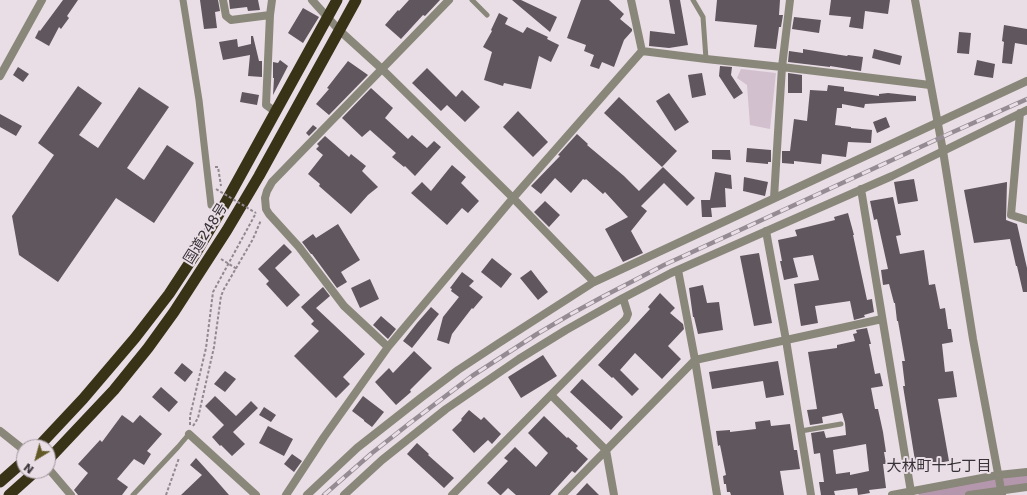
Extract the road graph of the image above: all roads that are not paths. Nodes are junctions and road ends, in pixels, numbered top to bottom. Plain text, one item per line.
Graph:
1 (42, 0) edge
2 (183, 0) edge
3 (223, 0) edge
4 (272, 0) edge
5 (312, 0) edge
6 (337, 0) edge
7 (356, 0) edge
8 (449, 0) edge
9 (472, 0) edge
10 (631, 0) edge
11 (693, 0) edge
12 (790, 0) edge
13 (915, 0) edge
14 (270, 15) junction
15 (487, 15) dead end
16 (328, 17) junction
17 (339, 30) junction
18 (642, 51) junction
19 (706, 59) junction
20 (782, 67) junction
21 (382, 69) junction
22 (0, 76) edge
23 (1027, 81) edge
24 (930, 85) junction
25 (276, 112) junction
26 (1024, 112) edge
27 (937, 122) junction
28 (943, 151) junction
29 (259, 176) junction
30 (272, 182) junction
31 (861, 189) junction
32 (514, 198) junction
33 (774, 198) junction
34 (211, 205) dead end
35 (1027, 220) edge
36 (766, 231) junction
37 (678, 270) junction
38 (594, 282) junction
39 (623, 298) junction
40 (882, 319) junction
41 (786, 340) junction
42 (388, 347) junction
43 (694, 360) junction
44 (551, 395) junction
45 (841, 424) dead end
46 (0, 431) edge
47 (801, 431) junction
48 (189, 434) joint
49 (46, 439) edge
50 (16, 444) edge
51 (606, 450) junction
52 (56, 452) edge
53 (16, 468) edge
54 (1027, 472) edge
55 (998, 475) junction
56 (56, 477) edge
57 (27, 479) edge
58 (0, 482) edge
59 (1027, 487) edge
60 (911, 492) junction
61 (1002, 492) edge
62 (9, 495) edge
63 (71, 495) edge
64 (133, 495) edge
65 (256, 495) edge
66 (286, 495) edge
67 (307, 495) edge
68 (344, 495) edge
69 (452, 495) edge
70 (562, 495) edge
71 (614, 495) edge
72 (717, 495) edge
73 (811, 495) edge
74 (892, 495) edge
75 (969, 495) edge

1 - 22 street
2 - 34 street
3 - 14 street
4 - 14 street
5 - 16 street
6 - 16 highway, 国道248号
7 - 17 highway, 国道248号
8 - 21 street
9 - 15 lane
10 - 18 street
11 - 19 lane
12 - 20 street
13 - 24 street
14 - 25 street
16 - 17 street
16 - 25 highway, 国道248号
17 - 21 street
17 - 29 highway, 国道248号
18 - 19 street
18 - 32 street
19 - 20 street
20 - 24 street
20 - 33 street
21 - 30 street
21 - 32 street
23 - 27 street
24 - 27 street
25 - 49 highway, 国道248号
26 - 28 street
26 - 35 street
27 - 28 street
27 - 33 street
28 - 31 street
28 - 55 street
29 - 30 street
29 - 52 highway, 国道248号
30 - 42 street
31 - 36 street
31 - 40 street
32 - 38 street
32 - 42 street
33 - 38 street
36 - 37 street
36 - 41 street
37 - 39 street
37 - 43 street
38 - 67 street
39 - 44 street
39 - 68 street
40 - 41 street
40 - 60 street
41 - 43 street
41 - 47 street
42 - 66 street
43 - 51 street
43 - 72 street
44 - 51 street
44 - 69 street
45 - 47 lane
46 - 50 street
47 - 73 street
48 - 64 lane
48 - 65 street
51 - 70 street
51 - 71 street
53 - 58 highway
54 - 55 street
55 - 60 street
55 - 61 street
56 - 63 street
57 - 62 highway
59 - 61 street
60 - 74 street
61 - 75 street

